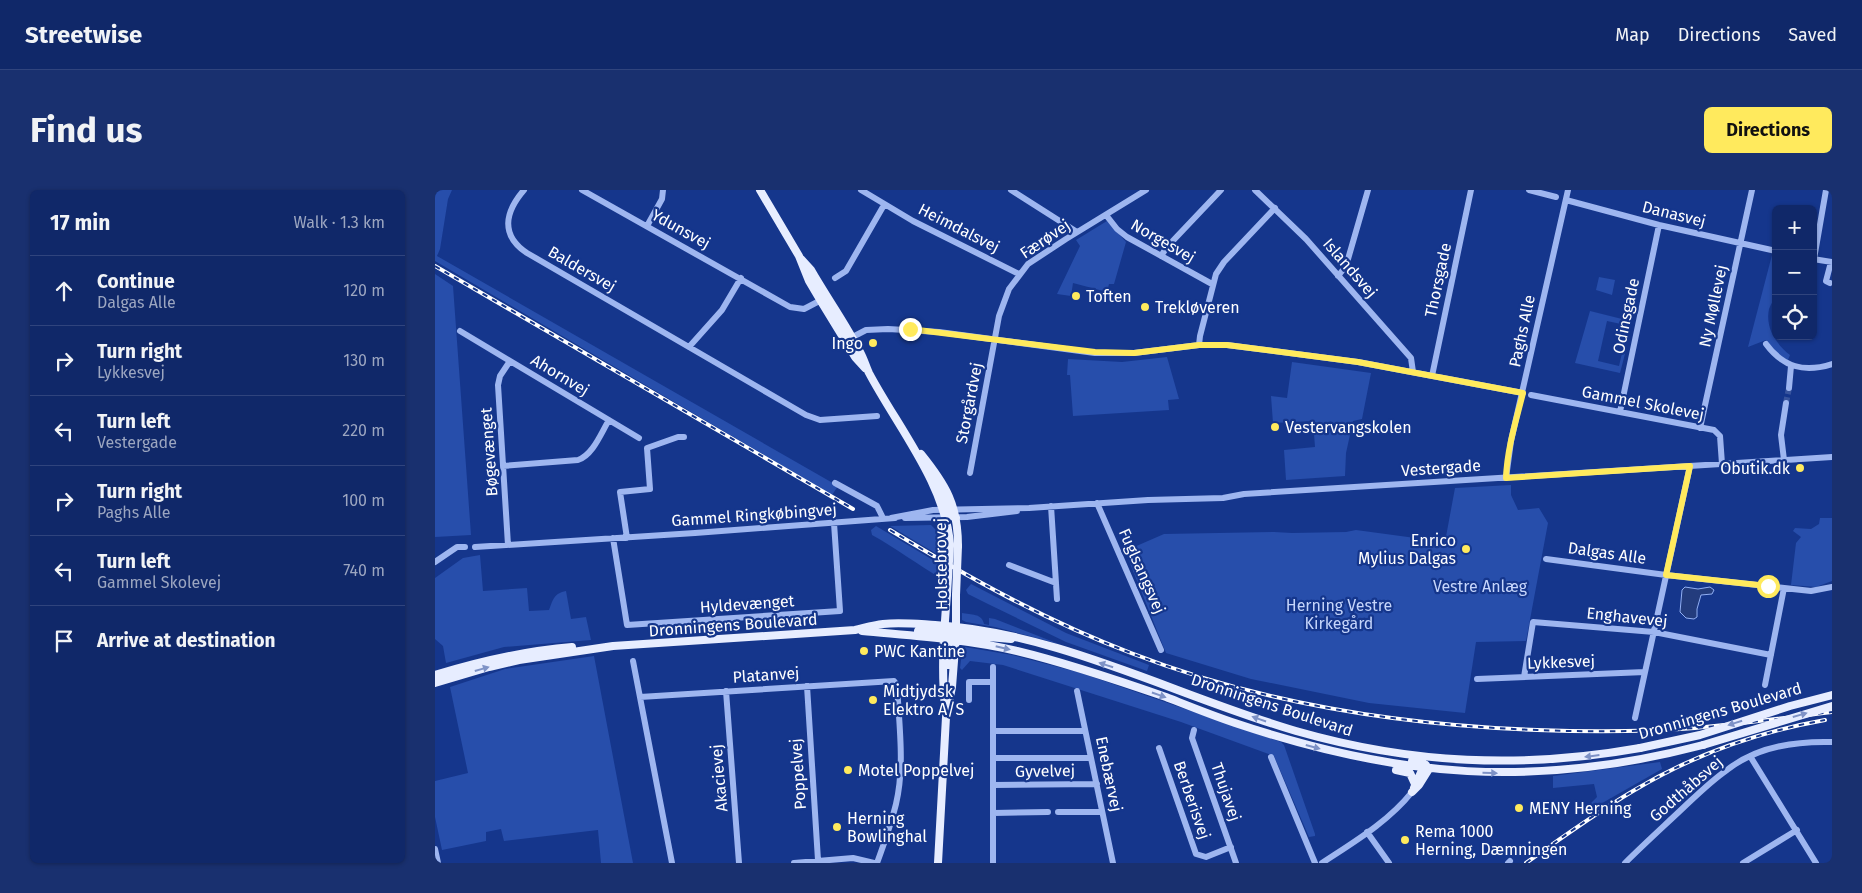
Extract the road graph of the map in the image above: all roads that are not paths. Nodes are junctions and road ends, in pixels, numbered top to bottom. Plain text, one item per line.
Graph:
1 (524, 190) edge
2 (582, 190) edge
3 (663, 190) edge
4 (760, 190) edge
5 (861, 190) edge
6 (1011, 190) edge
7 (1146, 190) edge
8 (1221, 190) edge
9 (1255, 190) edge
10 (1368, 190) edge
11 (1471, 190) edge
12 (1529, 190) edge
13 (1568, 190) edge
14 (1753, 190) edge
15 (1826, 190) edge
16 (1555, 197) dead end
17 (1566, 200) junction
18 (883, 205) junction
19 (1275, 208) junction
20 (1106, 215) junction
21 (1659, 225) junction
22 (647, 226) junction
23 (1077, 232) junction
24 (1741, 244) junction
25 (1772, 250) edge
26 (1816, 250) edge
27 (1161, 256) junction
28 (1817, 260) edge
29 (1832, 262) edge
30 (1832, 273) edge
31 (1019, 274) junction
32 (1338, 276) junction
33 (741, 278) junction
34 (835, 278) dead end
35 (1829, 283) edge
36 (1212, 284) junction
37 (824, 298) junction
38 (464, 335) dead end
39 (848, 339) junction
40 (994, 339) junction
41 (1766, 344) dead end
42 (1199, 345) junction
43 (689, 346) junction
44 (510, 361) junction
45 (1832, 364) edge
46 (1791, 366) junction
47 (1413, 372) junction
48 (1432, 376) junction
49 (1789, 388) tunnel mouth
50 (1523, 393) junction
51 (1531, 395) dead end
52 (1786, 403) tunnel mouth
53 (1620, 412) junction
54 (877, 416) dead end
55 (609, 420) junction
56 (1700, 428) junction
57 (684, 437) dead end
58 (639, 438) dead end
59 (910, 441) junction
60 (1832, 457) edge
61 (1784, 460) junction
62 (1722, 464) junction
63 (503, 466) junction
64 (1690, 466) junction
65 (969, 473) dead end
66 (1506, 478) junction
67 (835, 483) dead end
68 (1097, 504) junction
69 (1051, 506) junction
70 (949, 513) junction
71 (883, 518) junction
72 (834, 523) junction
73 (613, 538) junction
74 (627, 538) junction
75 (508, 545) junction
76 (465, 547) dead end
77 (475, 547) dead end
78 (1546, 559) dead end
79 (435, 562) edge
80 (1009, 565) dead end
81 (1666, 575) junction
82 (1056, 584) junction
83 (1832, 587) edge
84 (1784, 588) junction
85 (1057, 599) dead end
86 (855, 630) junction
87 (1654, 632) junction
88 (950, 633) junction
89 (613, 646) junction
90 (1161, 650) dead end
91 (1771, 655) junction
92 (633, 661) dead end
93 (993, 667) dead end
94 (1645, 672) junction
95 (435, 675) edge
96 (1524, 677) junction
97 (1477, 678) dead end
98 (993, 682) junction
99 (435, 684) edge
100 (807, 686) junction
101 (1765, 686) dead end
102 (726, 691) junction
103 (1077, 691) dead end
104 (1832, 695) edge
105 (640, 697) junction
106 (969, 700) dead end
107 (1831, 706) edge
108 (946, 717) junction
109 (1635, 718) dead end
110 (1195, 730) dead end
111 (1085, 731) junction
112 (993, 732) junction
113 (1326, 739) junction
114 (1832, 742) edge
115 (1159, 748) dead end
116 (1750, 756) junction
117 (1271, 757) dead end
118 (993, 758) junction
119 (1091, 758) junction
120 (1477, 761) junction
121 (1379, 762) junction
122 (1426, 768) junction
123 (1097, 784) junction
124 (993, 786) junction
125 (1413, 788) junction
126 (1048, 812) dead end
127 (1058, 812) dead end
128 (1102, 812) junction
129 (993, 813) junction
130 (1797, 830) junction
131 (1367, 832) junction
132 (1231, 848) junction
133 (435, 849) edge
134 (818, 860) junction
135 (438, 863) edge
136 (672, 863) edge
137 (739, 863) edge
138 (794, 863) edge
139 (876, 863) edge
140 (938, 863) edge
141 (993, 863) edge
142 (1113, 863) edge
143 (1236, 863) edge
144 (1315, 863) edge
145 (1322, 863) edge
146 (1389, 863) edge
147 (1625, 863) edge
148 (1743, 863) edge
149 (1816, 863) edge

1 - 43 street, Baldersvej
2 - 22 street, Ydunsvej
3 - 22 street
4 - 37 main road, Holstebrovej
5 - 18 street, Heimdalsvej
6 - 23 street
7 - 20 street, Færøvej
8 - 27 street
9 - 19 street, Islandsvej
10 - 32 street
11 - 48 street, Thorsgade
12 - 16 street
13 - 17 street, Paghs Alle
14 - 24 street, Ny Møllevej
15 - 26 street
17 - 21 street, Danasvej
17 - 50 street, Paghs Alle
18 - 31 street, Heimdalsvej
18 - 34 street
19 - 32 street, Islandsvej
19 - 36 street
20 - 23 street, Færøvej
20 - 27 street, Norgesvej
21 - 24 street, Danasvej
21 - 53 street, Odinsgade
22 - 33 street, Ydunsvej
23 - 31 street, Færøvej
24 - 25 street, Danasvej
24 - 56 street, Ny Møllevej
27 - 36 street, Norgesvej
28 - 29 street
29 - 35 street
30 - 35 street
31 - 40 street, Færøvej
32 - 47 street, Islandsvej
33 - 37 street, Ydunsvej
33 - 43 street
36 - 42 street
37 - 39 main road, Holstebrovej
38 - 44 street, Ahornvej
39 - 40 street
39 - 59 main road, Holstebrovej
40 - 42 street
40 - 65 street, Storgårdvej
41 - 46 street
42 - 47 street
43 - 54 street, Baldersvej
44 - 55 street, Ahornvej
44 - 63 street, Bøgevænget
45 - 46 street
46 - 49 street
47 - 48 street
48 - 50 street
50 - 66 street, Paghs Alle
51 - 53 street, Gammel Skolevej
52 - 61 street
53 - 56 street, Gammel Skolevej
55 - 58 street, Ahornvej
55 - 63 street
56 - 62 street, Gammel Skolevej
57 - 74 street
59 - 70 main road, Holstebrovej
59 - 70 main road, Holstebrovej
60 - 61 street, Vestergade
61 - 62 street, Vestergade
62 - 64 street, Vestergade
63 - 75 street, Bøgevænget
64 - 66 street, Vestergade
64 - 81 street
66 - 68 street, Vestergade
67 - 71 street, Gammel Ringkøbingvej
68 - 69 street, Vestergade
68 - 90 street, Fuglsangsvej
69 - 70 street, Vestergade
69 - 82 street
70 - 71 street, Gammel Ringkøbingvej
70 - 88 main road, Holstebrovej, bridge
70 - 88 main road, Holstebrovej, bridge
71 - 72 street, Gammel Ringkøbingvej
72 - 73 street, Hyldevænget
72 - 74 street, Gammel Ringkøbingvej
73 - 74 street, Gammel Ringkøbingvej
73 - 75 street, Gammel Ringkøbingvej
75 - 77 street, Gammel Ringkøbingvej
76 - 79 street
78 - 81 street, Dalgas Alle
80 - 82 street
81 - 84 street, Dalgas Alle
81 - 87 street
82 - 85 street
83 - 84 street, Dalgas Alle
84 - 91 street
86 - 88 main road, Dronningens Boulevard
86 - 88 main road, Dronningens Boulevard
86 - 89 main road, Dronningens Boulevard
87 - 91 street, Enghavevej
87 - 94 street
87 - 96 street, Enghavevej
88 - 108 main road
88 - 108 main road
113 -> 88 main road, Dronningens Boulevard
88 -> 121 main road, Dronningens Boulevard
89 - 95 main road, Dronningens Boulevard
99 -> 89 main road, Dronningens Boulevard
91 - 101 street
92 - 105 street
93 - 98 street, Gyvelvej
94 - 96 street, Lykkesvej
94 - 109 street
96 - 97 street, Lykkesvej
98 - 106 street
98 - 112 street, Gyvelvej
100 - 102 street, Platanvej
100 - 134 street, Poppelvej
100 - 139 street, Platanvej
102 - 105 street, Platanvej
102 - 137 street, Akacievej
103 - 111 street, Enebærvej
104 -> 120 main road, Dronningens Boulevard, bridge
105 - 136 street
122 -> 107 main road, Dronningens Boulevard, bridge
108 - 140 main road
110 - 132 street, Thujavej
111 - 112 street
111 - 119 street, Enebærvej
112 - 118 street, Gyvelvej
113 - 120 main road, Dronningens Boulevard
113 - 122 main road
114 - 116 street, Godthåbsvej
115 - 132 street, Berberisvej
116 - 130 street
116 - 147 street, Godthåbsvej
117 - 144 street
118 - 119 street, Gyvelvej
118 - 124 street, Gyvelvej
119 - 123 street, Enebærvej
120 - 122 main road
121 - 122 main road, Dronningens Boulevard
121 - 125 main road
122 - 125 main road
123 - 124 street, Gyvelvej
123 - 128 street, Enebærvej
124 - 129 street, Gyvelvej
125 - 131 street
126 - 129 street
127 - 128 street
128 - 142 street, Enebærvej
129 - 141 street, Gyvelvej
130 - 148 street
130 - 149 street
131 - 145 street
131 - 146 street
132 - 143 street, Thujavej
133 - 135 street
134 - 138 street
134 - 139 street

